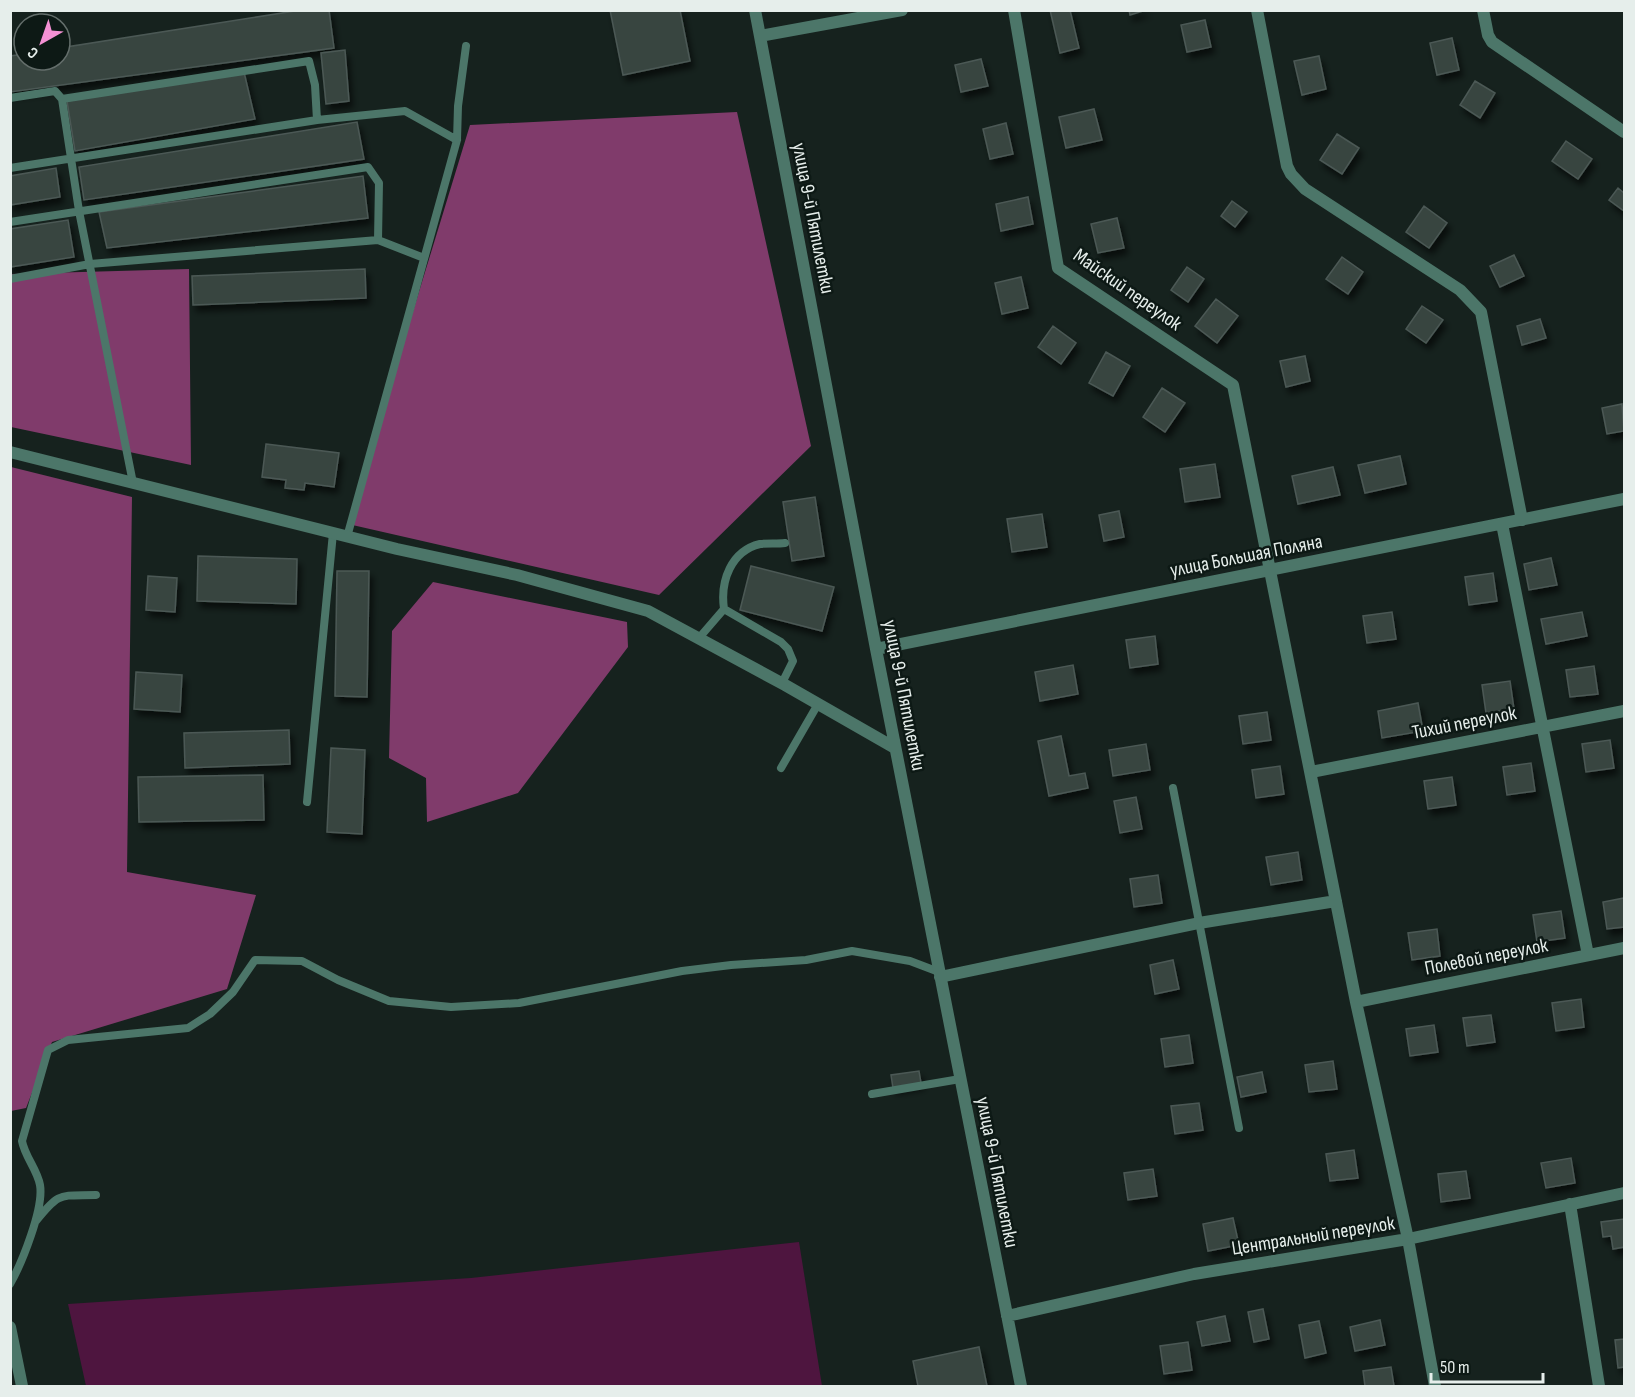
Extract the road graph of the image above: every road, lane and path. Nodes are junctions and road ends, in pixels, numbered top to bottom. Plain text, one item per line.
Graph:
1 (755, 10) edge
2 (902, 10) edge
3 (1014, 10) edge
4 (1257, 10) edge
5 (1482, 10) edge
6 (760, 36) junction
7 (466, 46) dead end
8 (10, 98) edge
9 (62, 99) junction
10 (317, 120) junction
11 (1624, 132) edge
12 (457, 140) junction
13 (71, 158) junction
14 (10, 168) edge
15 (79, 211) junction
16 (10, 222) edge
17 (378, 240) junction
18 (424, 258) junction
19 (90, 264) junction
20 (10, 279) edge
21 (10, 452) edge
22 (133, 483) junction
23 (1624, 500) edge
24 (1522, 520) junction
25 (1502, 524) junction
26 (333, 533) junction
27 (347, 537) junction
28 (785, 543) dead end
29 (1270, 570) junction
30 (724, 609) junction
31 (699, 638) junction
32 (876, 649) junction
33 (782, 683) junction
34 (818, 704) junction
35 (1624, 711) edge
36 (1542, 726) junction
37 (895, 748) junction
38 (781, 768) dead end
39 (1311, 772) junction
40 (1173, 788) dead end
41 (308, 802) dead end
42 (1336, 901) junction
43 (1198, 924) junction
44 (1624, 948) edge
45 (1588, 955) junction
46 (940, 974) junction
47 (1356, 1002) junction
48 (960, 1079) junction
49 (872, 1094) dead end
50 (1239, 1128) dead end
51 (1624, 1193) edge
52 (96, 1195) dead end
53 (1570, 1204) junction
54 (35, 1222) junction
55 (1408, 1239) junction
56 (10, 1284) edge
57 (1007, 1316) junction
58 (10, 1328) edge
59 (22, 1386) edge
60 (1021, 1386) edge
61 (1435, 1386) edge
62 (1599, 1386) edge

1 - 6 street, улица 9-й Пятилетки
2 - 6 street
3 - 29 street, Майский переулок
4 - 24 street
5 - 11 street
6 - 32 street, улица 9-й Пятилетки
7 - 12 lane
8 - 9 lane
9 - 10 lane
9 - 13 lane
10 - 12 lane
10 - 13 lane
12 - 18 lane
13 - 14 lane
13 - 15 lane
15 - 16 lane
15 - 17 lane
15 - 19 lane
17 - 18 lane
17 - 19 lane
18 - 27 lane
19 - 20 lane
19 - 22 lane
21 - 22 street
22 - 26 street
23 - 24 street, улица Большая Поляна
24 - 25 street, улица Большая Поляна
25 - 29 street, улица Большая Поляна
25 - 36 street
26 - 27 street
26 - 41 lane
27 - 31 street
28 - 30 lane
29 - 32 street, улица Большая Поляна
29 - 39 street, Майский переулок
30 - 31 lane
30 - 33 lane
31 - 33 street
32 - 37 street, улица 9-й Пятилетки
33 - 34 street
34 - 37 street
34 - 38 lane
35 - 36 street, Тихий переулок
36 - 39 street, Тихий переулок
36 - 45 street
37 - 46 street, улица 9-й Пятилетки
39 - 42 street, Майский переулок
40 - 43 lane
42 - 43 street
42 - 47 street, Майский переулок
43 - 46 street
43 - 50 lane
44 - 45 street, Полевой переулок
45 - 47 street, Полевой переулок
46 - 48 street, улица 9-й Пятилетки
46 - 54 lane
47 - 55 street, Майский переулок
48 - 49 lane
48 - 57 street, улица 9-й Пятилетки
51 - 53 street, Центральный переулок
52 - 54 lane
53 - 55 street, Центральный переулок
53 - 62 street
54 - 56 lane
55 - 57 street, Центральный переулок
55 - 61 street, Майский переулок
57 - 60 street, улица 9-й Пятилетки
58 - 59 street

